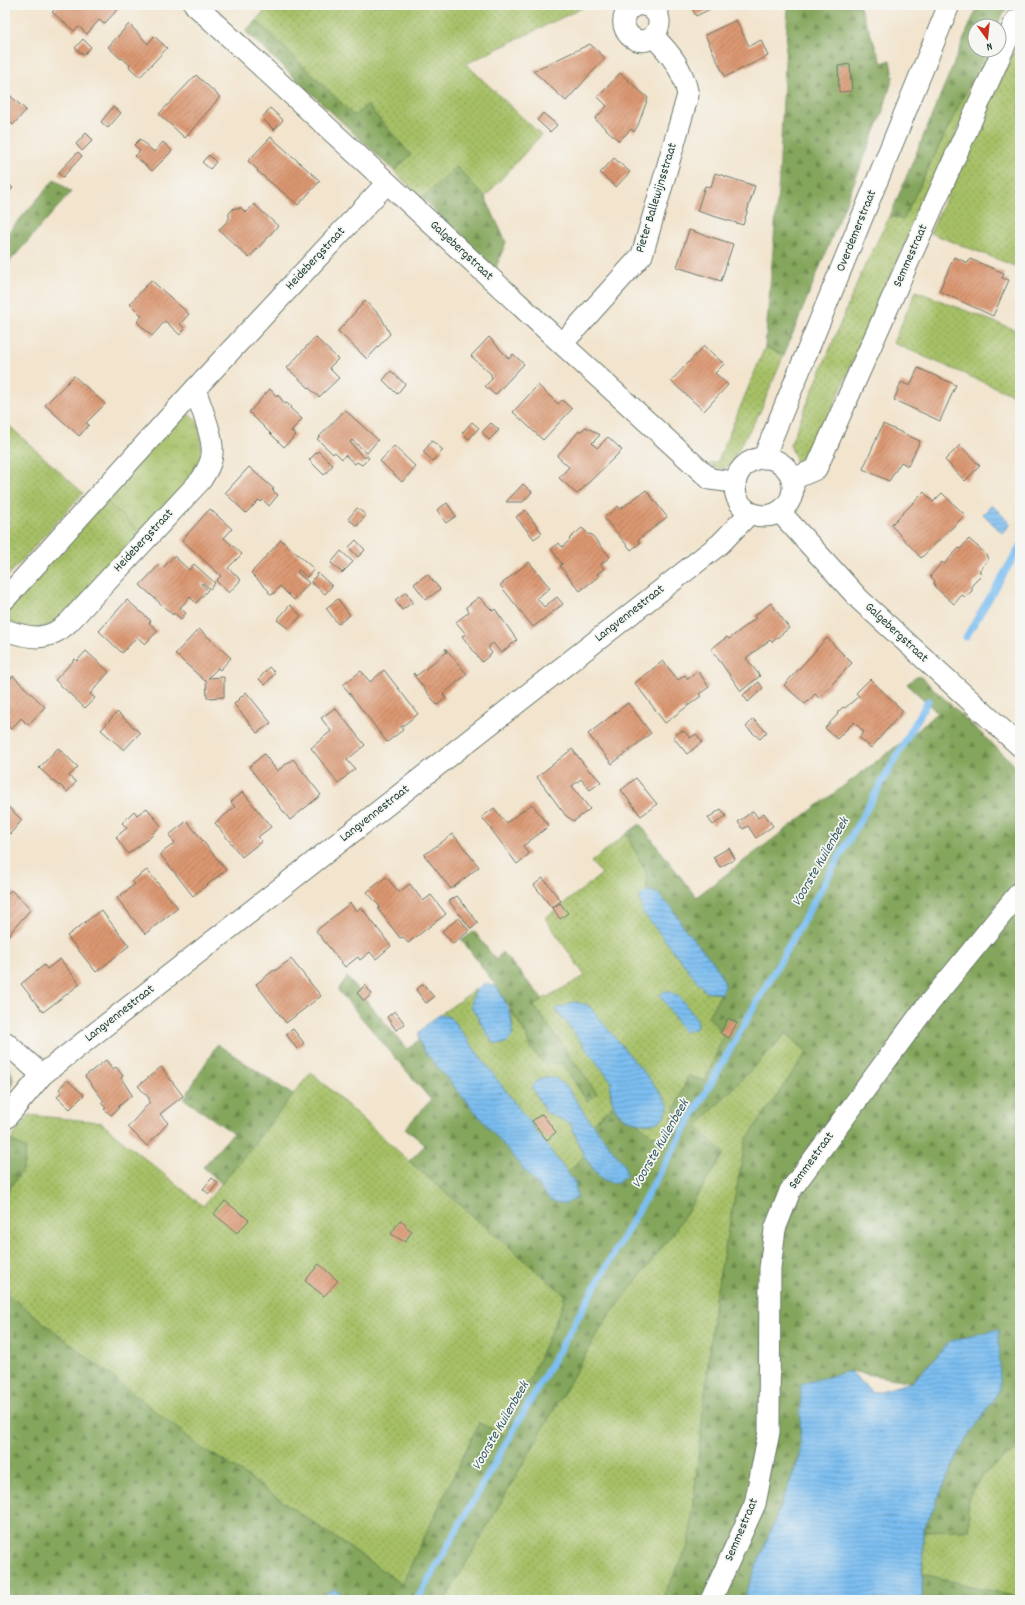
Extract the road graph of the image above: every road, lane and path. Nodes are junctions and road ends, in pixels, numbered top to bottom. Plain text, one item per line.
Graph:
1 (195, 5) edge
2 (638, 5) edge
3 (643, 5) edge
4 (950, 5) edge
5 (1016, 20) dead end
6 (653, 36) junction
7 (387, 183) junction
8 (562, 344) junction
9 (195, 389) junction
10 (764, 457) junction
11 (793, 479) junction
12 (734, 482) junction
13 (780, 512) junction
14 (750, 513) junction
15 (5, 599) edge
16 (5, 630) edge
17 (1020, 746) edge
18 (1020, 892) edge
19 (5, 1042) edge
20 (42, 1075) junction
21 (5, 1119) edge
22 (711, 1600) edge

1 - 7 street, Galgebergstraat
2 - 6 street
3 - 6 street
4 - 10 street, Overdemerstraat
5 - 11 street, Semmestraat
6 - 8 street, Pieter Ballewijnsstraat
7 - 8 street, Galgebergstraat
7 - 9 street, Heidebergstraat
8 - 12 street, Galgebergstraat
9 - 15 street, Heidebergstraat
9 - 16 street, Heidebergstraat
10 - 11 street
10 - 12 street
11 - 13 street
12 - 14 street
13 - 14 street
13 - 17 street, Galgebergstraat
14 - 20 street, Langvennestraat
18 - 22 street, Semmestraat
19 - 20 street
20 - 21 street, Langvennestraat

